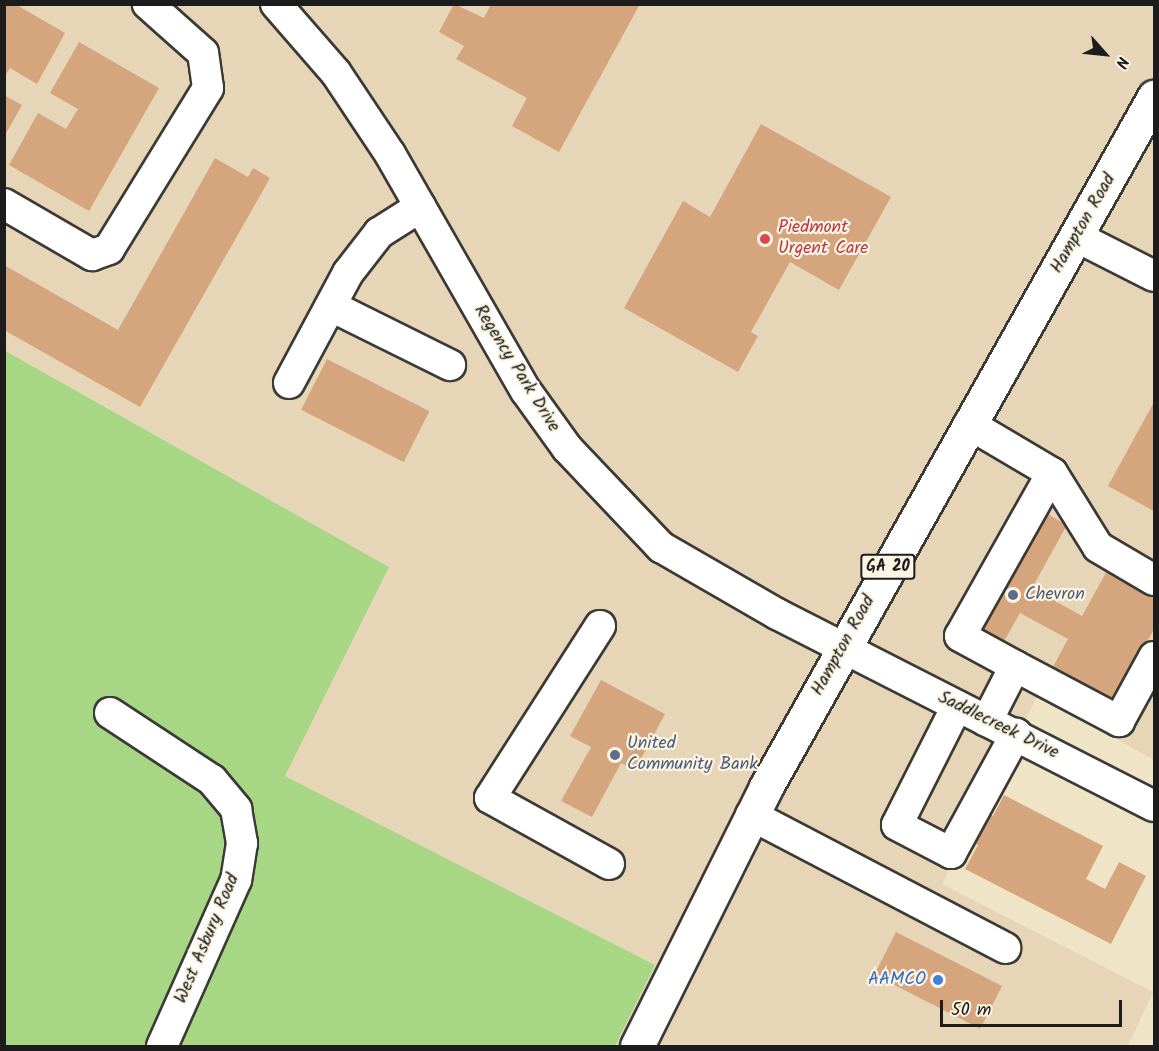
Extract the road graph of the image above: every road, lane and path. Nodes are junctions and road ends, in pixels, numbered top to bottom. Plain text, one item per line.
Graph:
1 (148, 4) edge
2 (276, 4) edge
3 (1155, 97) edge
4 (4, 204) edge
5 (420, 207) junction
6 (1077, 237) junction
7 (1155, 276) edge
8 (331, 306) junction
9 (450, 365) dead end
10 (289, 383) dead end
11 (969, 424) junction
12 (1052, 473) junction
13 (1155, 580) edge
14 (600, 626) dead end
15 (842, 647) junction
16 (1155, 657) edge
17 (1015, 666) junction
18 (957, 706) junction
19 (110, 713) dead end
20 (987, 721) junction
21 (1016, 734) junction
22 (1155, 806) edge
23 (751, 815) junction
24 (609, 864) dead end
25 (1005, 948) dead end
26 (162, 1047) edge
27 (637, 1047) edge

1 - 4 street
2 - 5 street, Regency Park Drive
3 - 6 main road, Hampton Road / GA 20
5 - 8 street
5 - 15 street, Regency Park Drive
6 - 7 street
6 - 11 main road, Hampton Road / GA 20
8 - 9 street
8 - 10 street
11 - 12 street
11 - 15 main road, Hampton Road / GA 20
12 - 13 street
12 - 17 street
14 - 24 street
15 - 18 street, Saddlecreek Drive
15 - 23 main road, Hampton Road / GA 20
16 - 17 street
17 - 20 street
18 - 20 street, Saddlecreek Drive
18 - 21 street
19 - 26 street, West Asbury Road
20 - 21 street, Saddlecreek Drive
21 - 22 street, Saddlecreek Drive
23 - 25 street
23 - 27 main road, Hampton Road / GA 20

